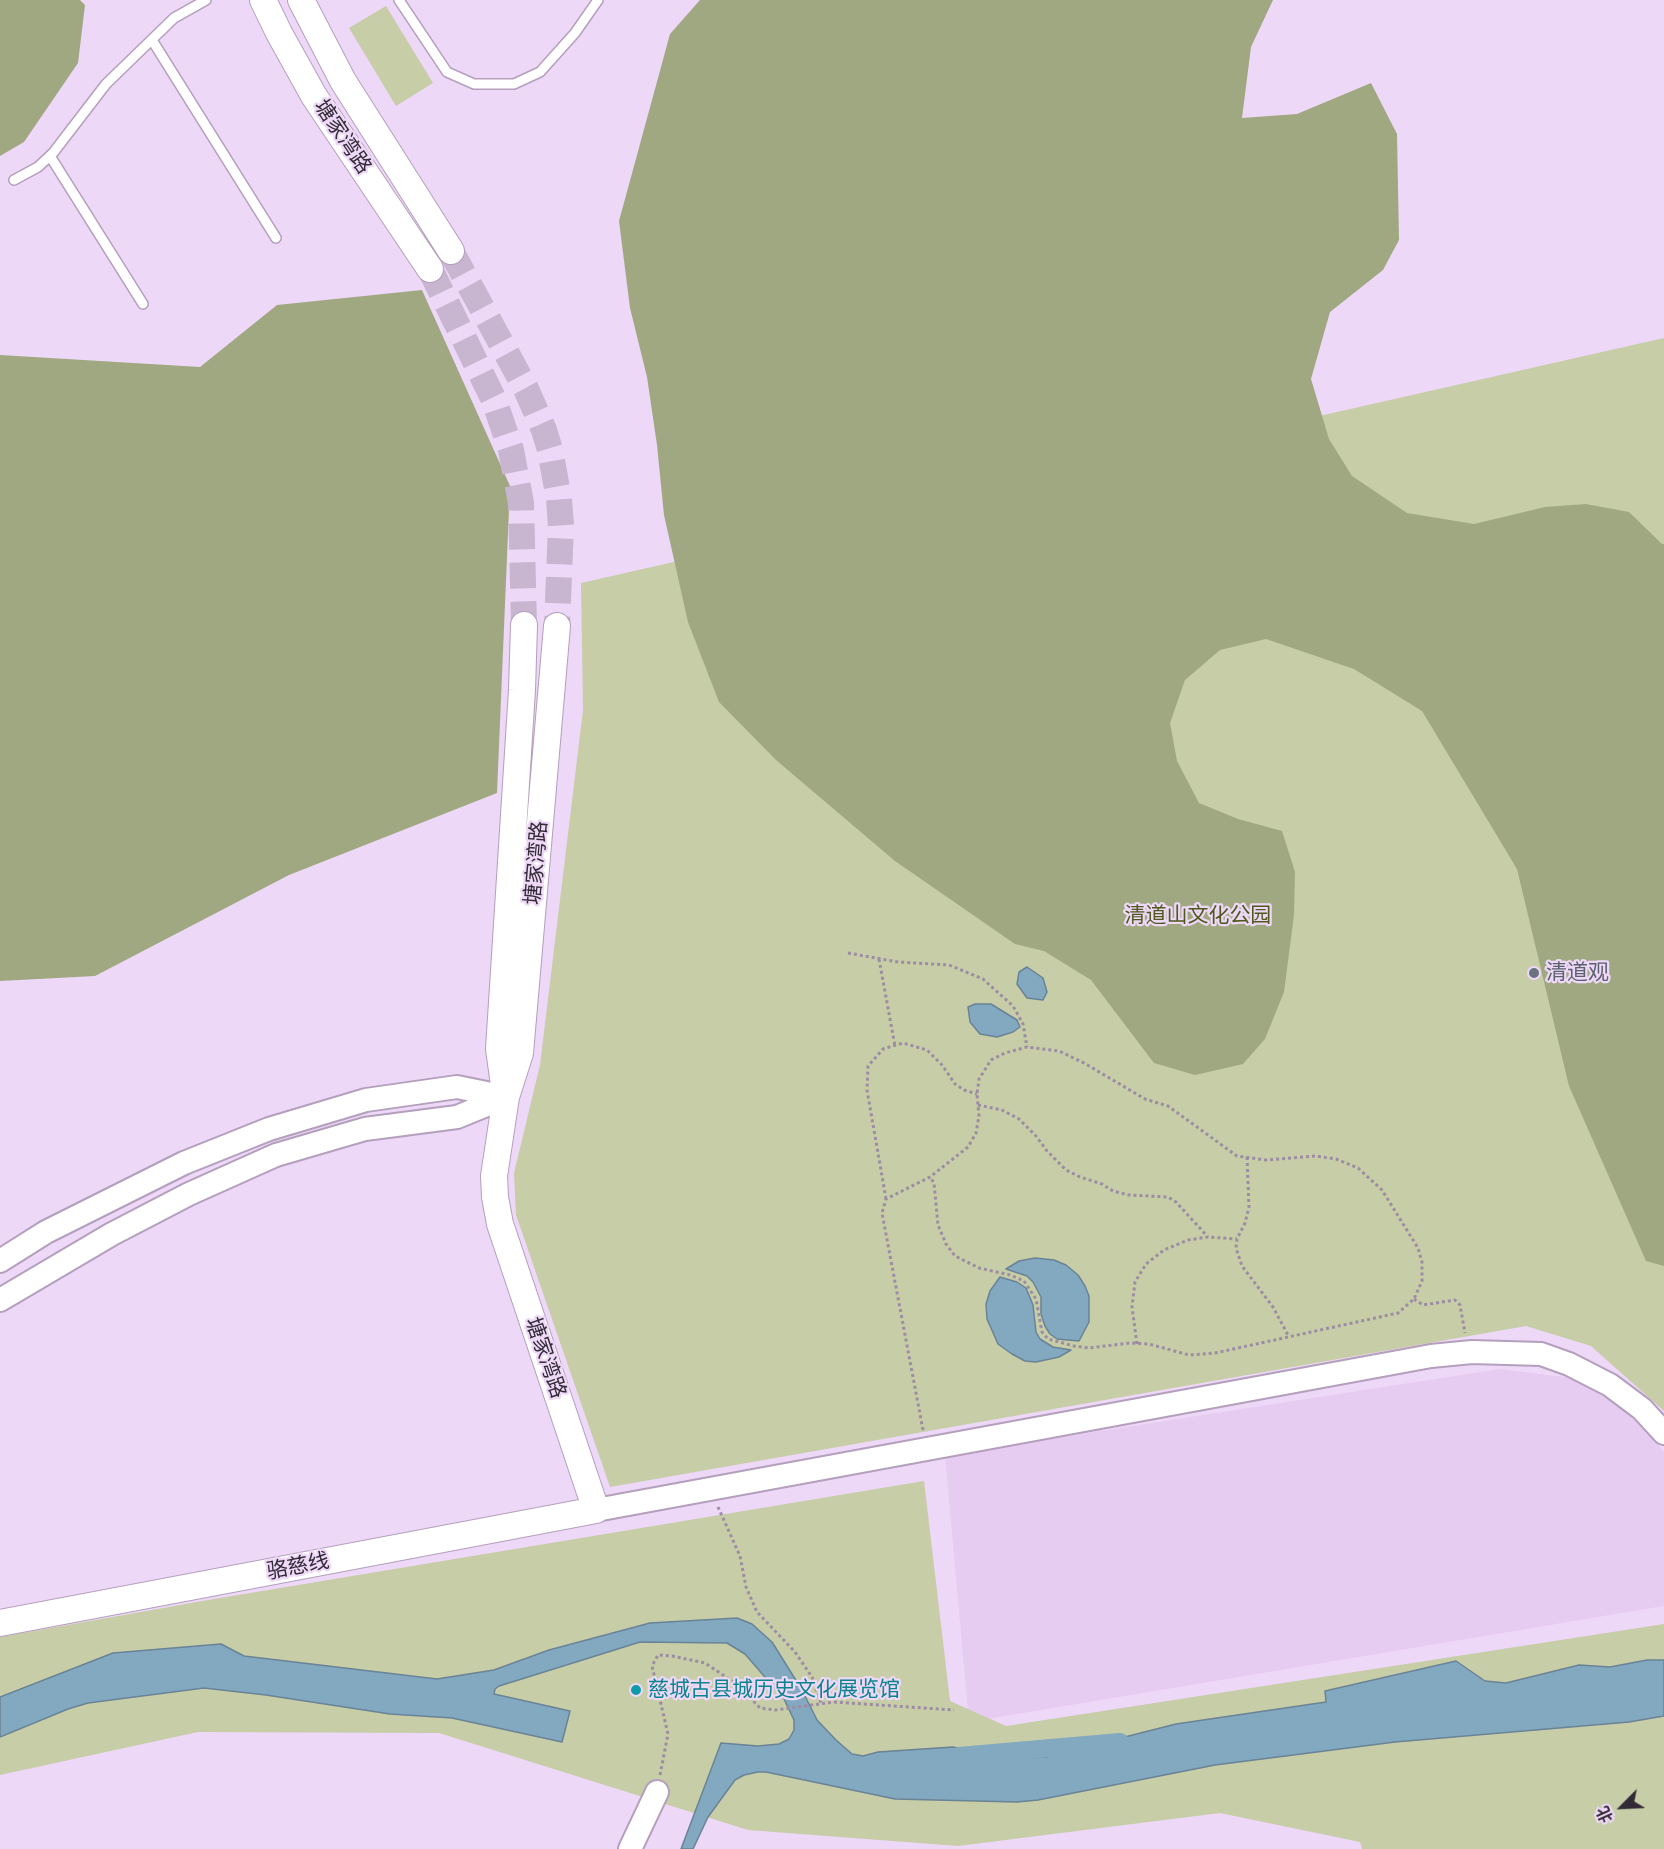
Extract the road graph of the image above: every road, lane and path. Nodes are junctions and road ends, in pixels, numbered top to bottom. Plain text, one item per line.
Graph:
1 (206, 0) edge
2 (263, 0) edge
3 (301, 0) edge
4 (399, 0) edge
5 (598, 0) edge
6 (152, 40) junction
7 (50, 156) junction
8 (14, 180) dead end
9 (276, 238) dead end
10 (451, 251) tunnel mouth
11 (430, 269) tunnel mouth
12 (143, 304) dead end
13 (524, 625) tunnel mouth
14 (557, 626) tunnel mouth
15 (848, 953) dead end
16 (879, 959) junction
17 (895, 1046) junction
18 (1027, 1047) junction
19 (977, 1094) junction
20 (506, 1097) junction
21 (978, 1105) junction
22 (1247, 1157) junction
23 (930, 1177) junction
24 (886, 1199) junction
25 (1208, 1237) junction
26 (1237, 1239) junction
27 (0, 1261) edge
28 (1414, 1299) junction
29 (0, 1300) edge
30 (1289, 1337) junction
31 (1137, 1344) junction
32 (1467, 1352) junction
33 (1664, 1432) edge
34 (927, 1449) junction
35 (711, 1489) junction
36 (596, 1510) junction
37 (0, 1623) edge
38 (821, 1703) junction
39 (954, 1710) dead end
40 (657, 1792) joint
41 (630, 1849) edge

1 - 6 lane
2 - 11 main road, 塘家湾路
3 - 10 main road, 塘家湾路
4 - 5 lane
6 - 7 lane
6 - 9 lane
7 - 8 lane
7 - 12 lane
13 - 20 main road, 塘家湾路
14 - 20 main road, 塘家湾路
15 - 16 path
16 - 17 path
16 - 18 path
17 - 19 path
17 - 24 path
18 - 19 path
18 - 22 path
19 - 21 path
20 - 27 street
20 - 29 street
20 - 36 main road, 塘家湾路
21 - 23 path
21 - 25 path
22 - 26 path
22 - 28 path
23 - 24 path
23 - 31 path
24 - 34 path
25 - 26 path
25 - 31 path
26 - 30 path
28 - 30 path
28 - 32 path
30 - 31 path
32 - 33 street
32 - 34 street
34 - 35 street
35 - 36 street
35 - 38 path
36 - 37 main road, 骆慈线
38 - 39 path
38 - 40 path
40 - 41 street

